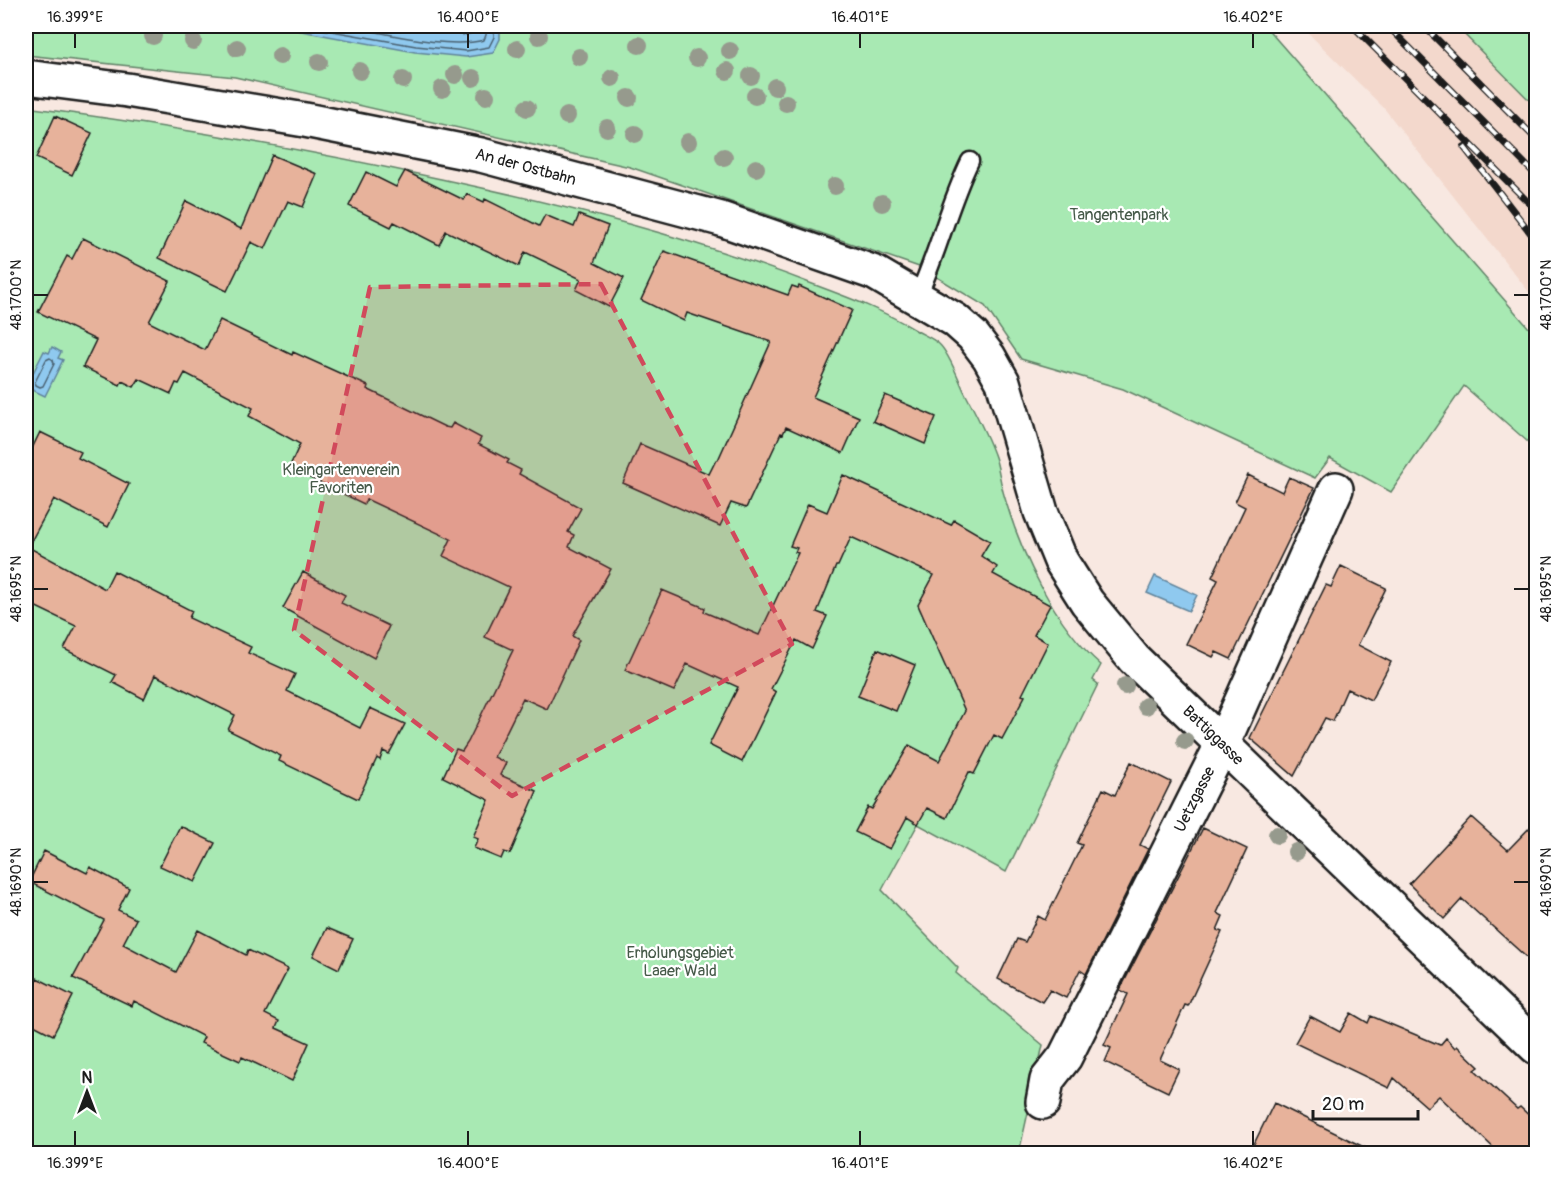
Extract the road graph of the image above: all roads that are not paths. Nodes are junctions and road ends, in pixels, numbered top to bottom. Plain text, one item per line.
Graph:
1 (26, 77) edge
2 (970, 161) dead end
3 (918, 296) junction
4 (989, 357) joint
5 (1336, 489) dead end
6 (1223, 743) junction
7 (1536, 1047) edge
8 (1042, 1102) dead end

1 - 3 street, An der Ostbahn
2 - 3 lane
3 - 4 street, An der Ostbahn
4 - 6 street, Battiggasse
5 - 6 street, Uetzgasse
6 - 7 street, Battiggasse
6 - 8 street, Uetzgasse

